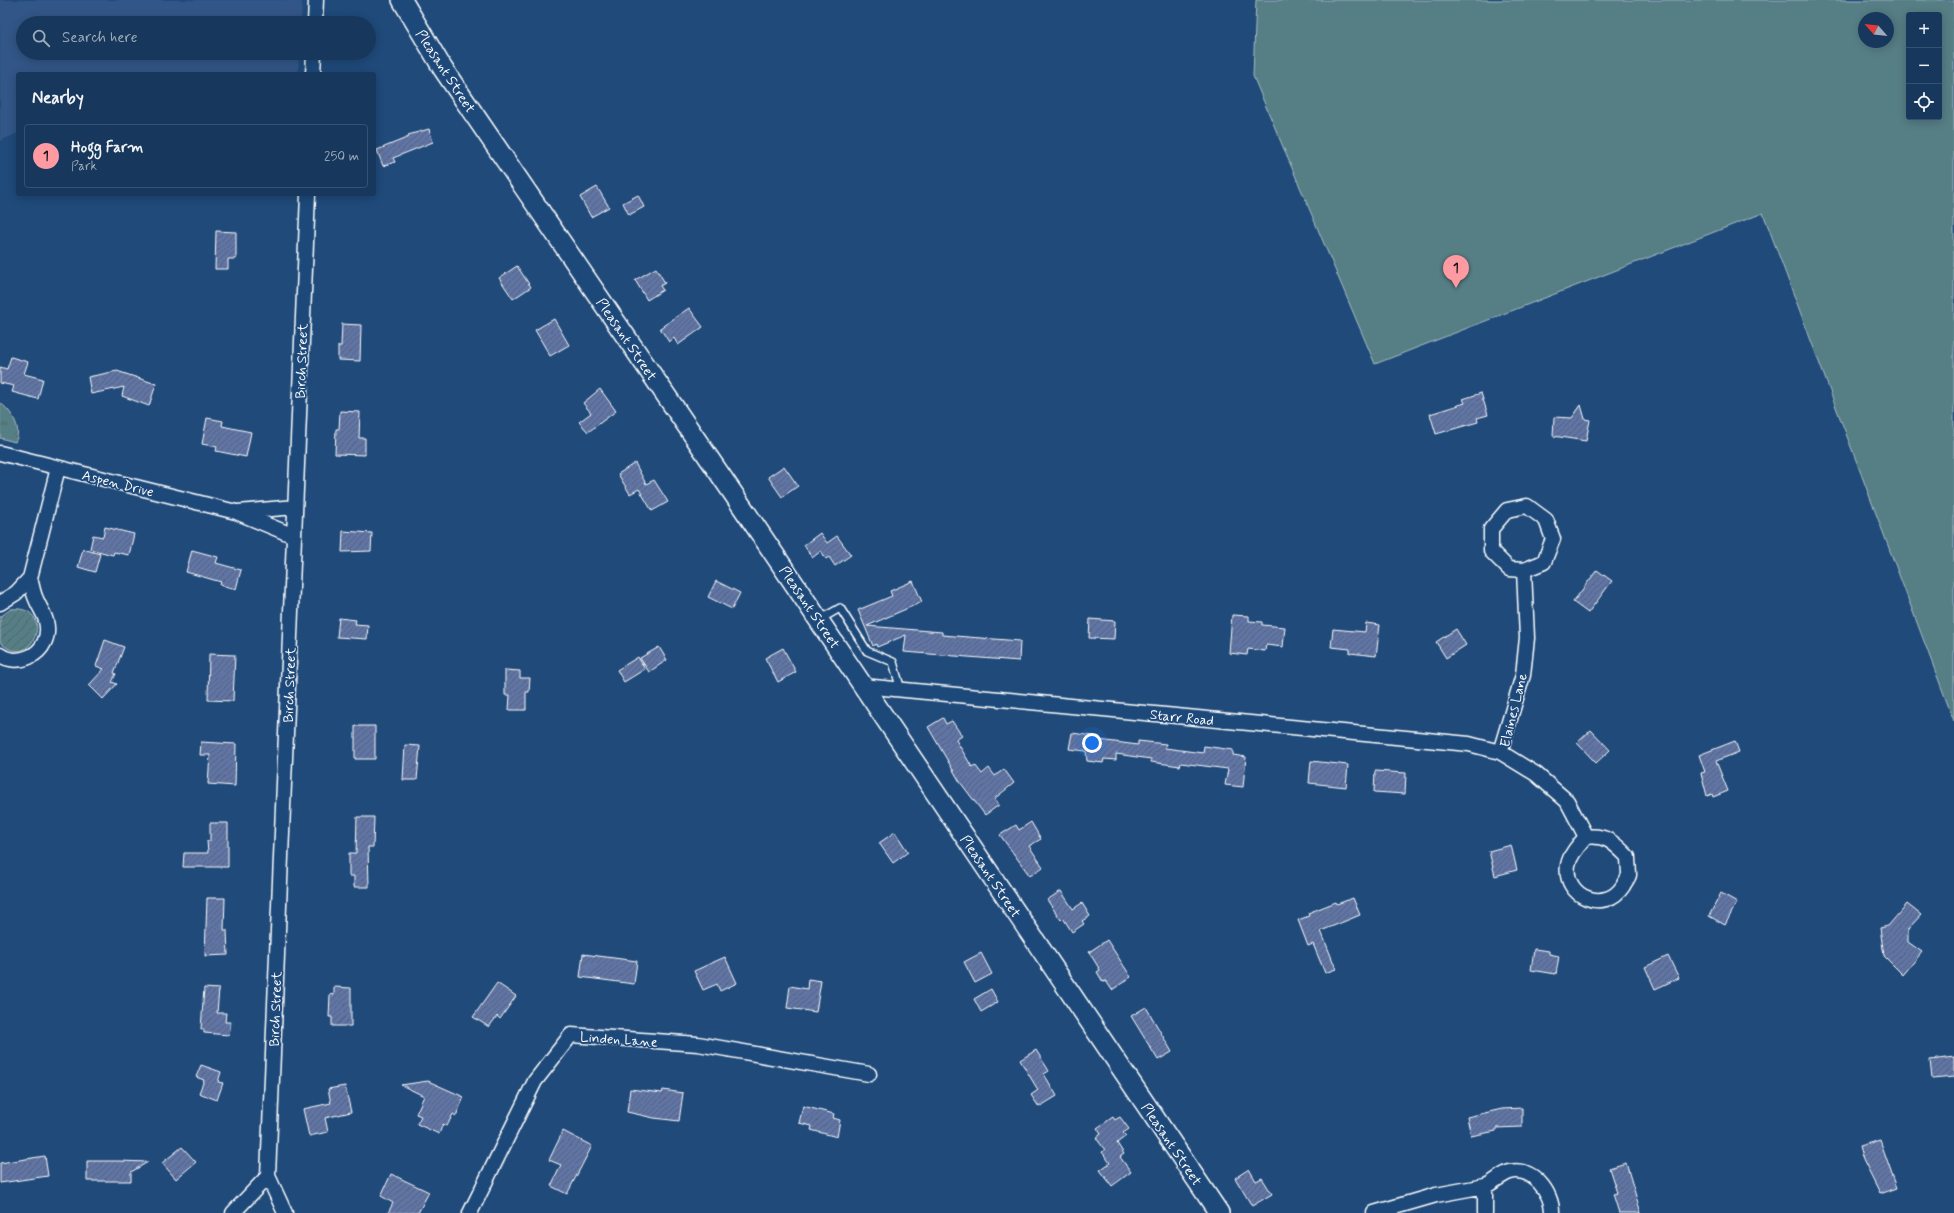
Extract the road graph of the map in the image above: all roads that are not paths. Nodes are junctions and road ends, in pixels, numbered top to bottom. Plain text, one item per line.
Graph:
1 (316, 0) edge
2 (405, 1) edge
3 (315, 16) edge
4 (314, 60) edge
5 (313, 72) edge
6 (308, 196) edge
7 (0, 453) edge
8 (58, 468) junction
9 (295, 508) junction
10 (236, 512) junction
11 (294, 536) junction
12 (1524, 570) junction
13 (30, 578) junction
14 (0, 603) edge
15 (818, 620) junction
16 (0, 655) edge
17 (863, 686) junction
18 (901, 690) junction
19 (1500, 752) junction
20 (1586, 837) junction
21 (869, 1074) dead end
22 (268, 1176) junction
23 (1485, 1186) junction
24 (233, 1213) edge
25 (285, 1213) edge
26 (470, 1213) edge
27 (1219, 1213) edge
28 (1374, 1213) edge
29 (1485, 1213) edge
30 (1552, 1213) edge

1 - 3 street
2 - 15 main road, Pleasant Street
4 - 5 street
6 - 9 street, Birch Street
7 - 8 street, Aspen Drive
8 - 10 street, Aspen Drive
8 - 13 street
9 - 10 street, Aspen Drive
9 - 11 street, Birch Street
10 - 11 street, Aspen Drive
11 - 22 street, Birch Street
12 - 12 street
12 - 19 street, Elaines Lane
13 - 14 street
13 - 16 street
15 - 17 main road, Pleasant Street
15 - 18 lane
17 - 18 street, Starr Road
17 - 27 main road, Pleasant Street
18 - 19 street, Starr Road
19 - 20 street, Elaines Lane
20 - 20 street
21 - 26 street, Linden Lane
22 - 24 street
22 - 25 street, Birch Street
23 - 28 street
23 - 29 street
23 - 30 street

